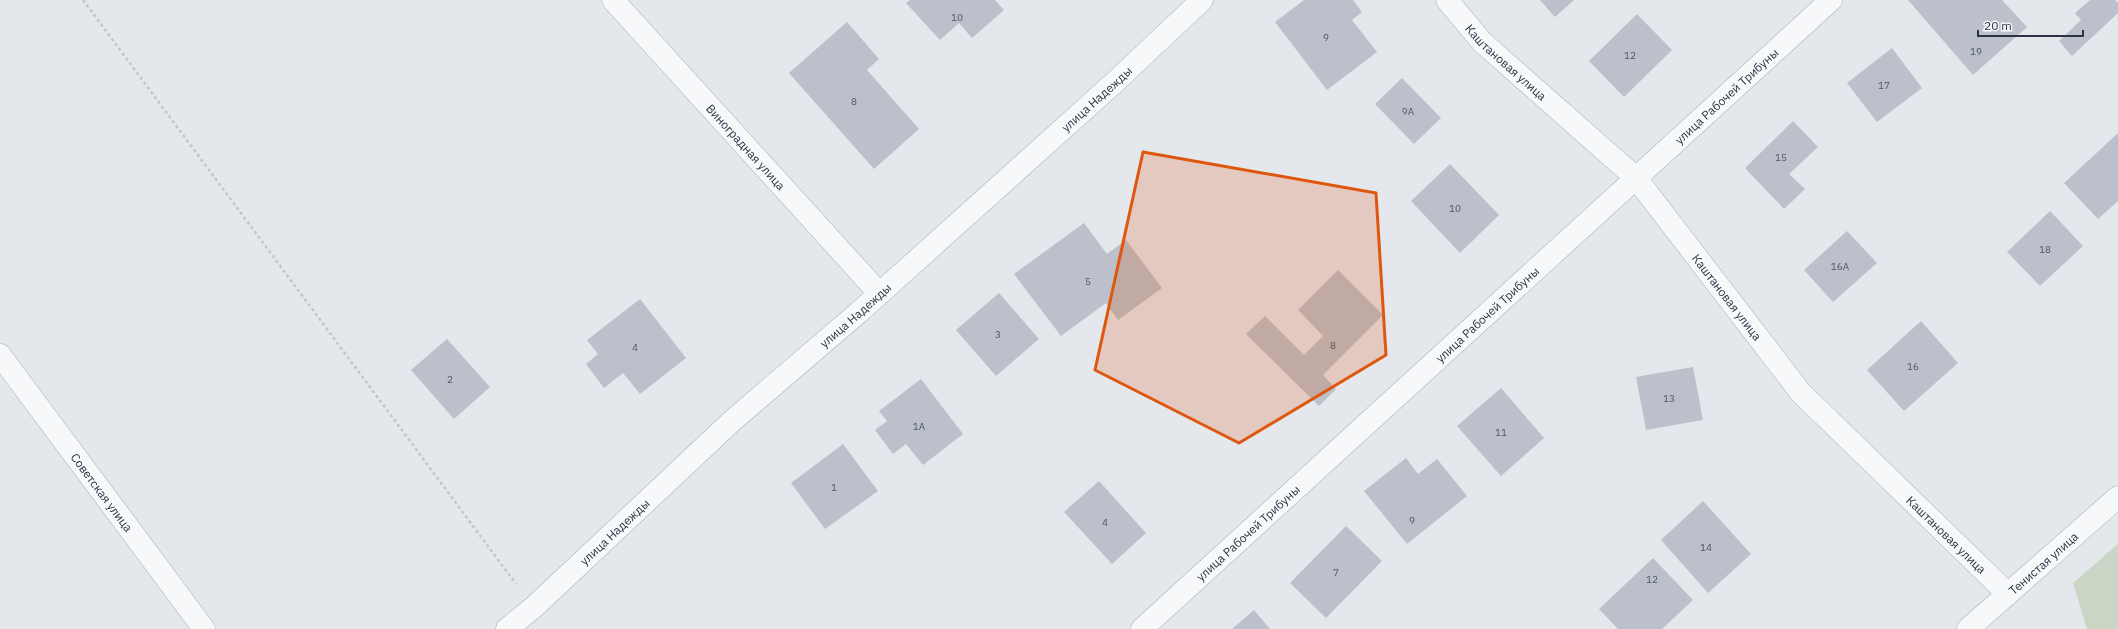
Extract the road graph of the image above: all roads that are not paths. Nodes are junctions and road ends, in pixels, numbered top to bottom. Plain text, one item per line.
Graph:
1 (613, 0) edge
2 (1202, 0) edge
3 (1447, 0) edge
4 (1831, 0) edge
5 (1636, 178) junction
6 (879, 293) junction
7 (0, 355) edge
8 (2118, 497) edge
9 (2008, 594) junction
10 (204, 629) edge
11 (507, 629) edge
12 (1142, 629) edge
13 (1968, 629) edge

1 - 6 street, Виноградная улица
2 - 6 street, улица Надежды
3 - 5 street, Каштановая улица
4 - 5 street, улица Рабочей Трибуны
5 - 9 street, Каштановая улица
5 - 12 street, улица Рабочей Трибуны
6 - 11 street, улица Надежды
7 - 10 street, Советская улица
8 - 9 street, Тенистая улица
9 - 13 street, Тенистая улица

